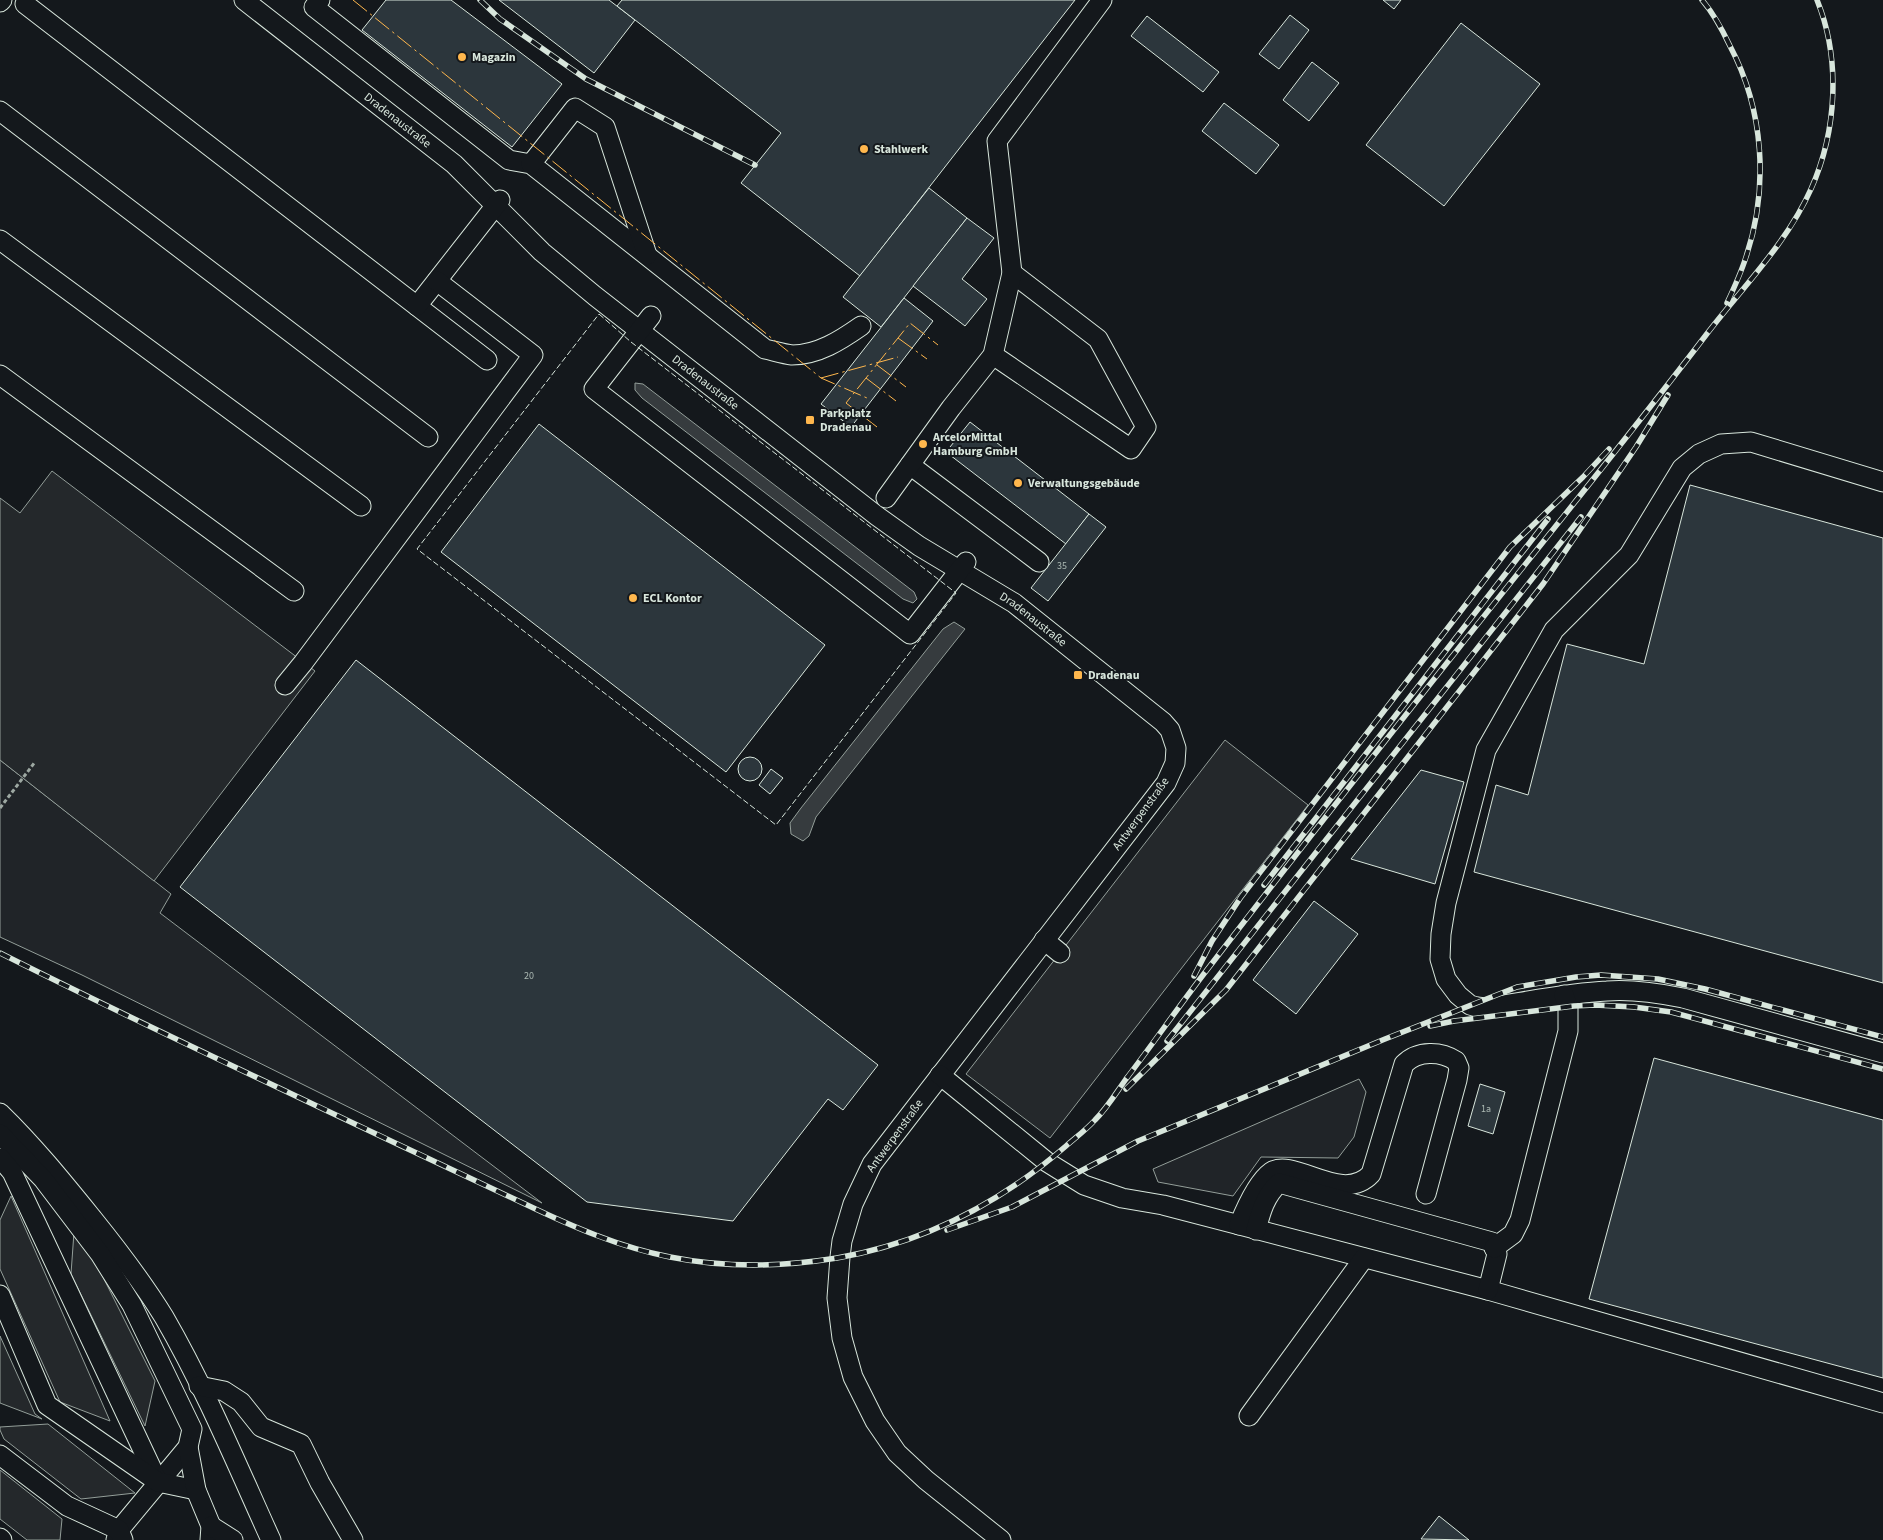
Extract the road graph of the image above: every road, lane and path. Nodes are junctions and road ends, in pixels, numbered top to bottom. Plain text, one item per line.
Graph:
1 (244, 0) edge
2 (320, 0) edge
3 (1102, 0) edge
4 (25, 4) dead end
5 (0, 111) edge
6 (531, 164) junction
7 (498, 202) junction
8 (0, 240) edge
9 (646, 255) junction
10 (1012, 273) junction
11 (437, 282) junction
12 (417, 306) junction
13 (651, 316) dead end
14 (861, 326) dead end
15 (640, 331) junction
16 (993, 355) junction
17 (487, 360) dead end
18 (0, 375) edge
19 (428, 437) dead end
20 (910, 464) junction
21 (1883, 482) edge
22 (886, 498) dead end
23 (361, 506) dead end
24 (1039, 562) dead end
25 (963, 567) junction
26 (294, 591) dead end
27 (285, 685) dead end
28 (1176, 748) joint
29 (36, 762) dead end
30 (0, 808) edge
31 (1044, 940) junction
32 (1060, 953) dead end
33 (1564, 995) junction
34 (1883, 1053) edge
35 (940, 1075) junction
36 (0, 1113) edge
37 (0, 1134) edge
38 (32, 1166) junction
39 (4, 1168) edge
40 (1426, 1194) dead end
41 (1247, 1227) junction
42 (1494, 1248) junction
43 (1364, 1258) junction
44 (1488, 1290) junction
45 (0, 1295) edge
46 (199, 1386) junction
47 (1883, 1403) edge
48 (1249, 1416) dead end
49 (190, 1438) junction
50 (0, 1455) edge
51 (158, 1482) junction
52 (196, 1490) junction
53 (120, 1537) edge
54 (213, 1537) edge
55 (225, 1540) edge
56 (233, 1540) edge
57 (271, 1540) edge
58 (352, 1540) edge
59 (1002, 1540) edge

1 - 7 street, Dradenaustraße
2 - 6 street
3 - 10 street
4 - 12 street
5 - 19 street
6 - 9 street
6 - 9 street
7 - 11 street
7 - 15 street, Dradenaustraße
8 - 23 street
9 - 14 street
10 - 16 street
10 - 16 street
11 - 12 street
11 - 27 street
12 - 17 street
13 - 15 street
15 - 25 street, Dradenaustraße
15 - 25 street
16 - 20 street
18 - 26 street
20 - 22 street
20 - 24 street
21 - 33 street
25 - 28 street, Dradenaustraße
28 - 31 street, Antwerpenstraße
29 - 30 path
31 - 32 street
31 - 35 street, Antwerpenstraße
33 - 34 street
33 - 42 street
35 - 41 street
35 - 59 street, Antwerpenstraße
36 - 46 street
37 - 38 street
38 - 39 street
38 - 49 street
39 - 51 street
40 - 41 street
41 - 42 street
41 - 43 street
42 - 44 street
43 - 44 street
43 - 48 street
44 - 47 street
45 - 51 street
46 - 57 street
46 - 58 street
49 - 51 street
49 - 52 street
50 - 53 street
51 - 52 street
51 - 53 street
52 - 54 street
54 - 55 street
54 - 56 street

